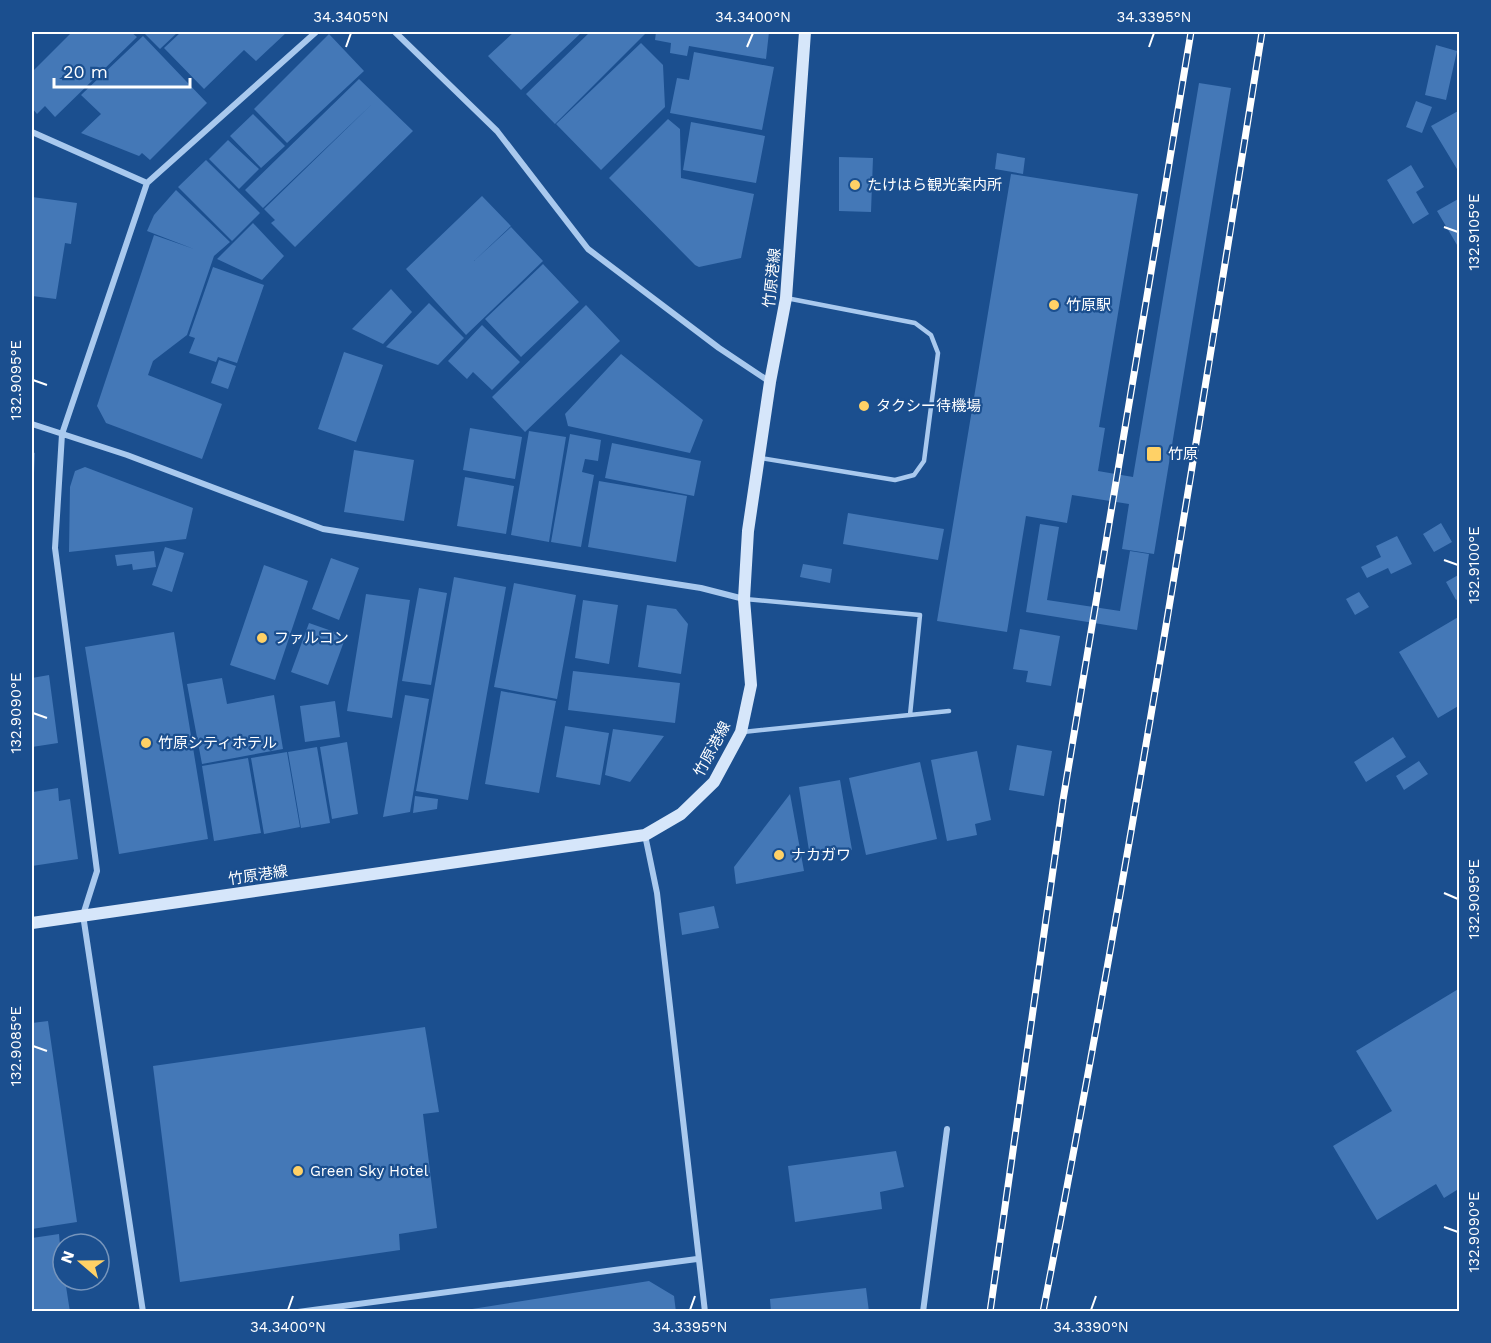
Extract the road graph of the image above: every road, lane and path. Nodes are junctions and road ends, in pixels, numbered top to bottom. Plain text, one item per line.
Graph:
1 (316, 32) edge
2 (395, 32) edge
3 (805, 32) edge
4 (32, 132) edge
5 (147, 183) junction
6 (786, 298) junction
7 (770, 382) junction
8 (32, 424) edge
9 (62, 434) junction
10 (760, 458) junction
11 (744, 599) junction
12 (949, 711) dead end
13 (910, 715) junction
14 (741, 732) junction
15 (645, 835) junction
16 (83, 915) junction
17 (32, 923) edge
18 (947, 1129) dead end
19 (698, 1259) junction
20 (143, 1311) edge
21 (298, 1311) edge
22 (705, 1311) edge
23 (923, 1311) edge

1 - 5 street
2 - 7 street
3 - 6 main road, 竹原港線
4 - 5 street
5 - 9 street
6 - 7 main road, 竹原港線
6 - 10 lane
7 - 10 main road, 竹原港線
8 - 9 street
9 - 11 street
9 - 16 street
10 - 11 main road, 竹原港線
11 - 13 lane
11 - 14 main road, 竹原港線
12 - 13 lane
13 - 14 lane
14 - 15 main road, 竹原港線
15 - 16 main road, 竹原港線
15 - 19 street
16 - 17 main road, 竹原港線
16 - 20 street
18 - 23 street
19 - 21 street
19 - 22 street

